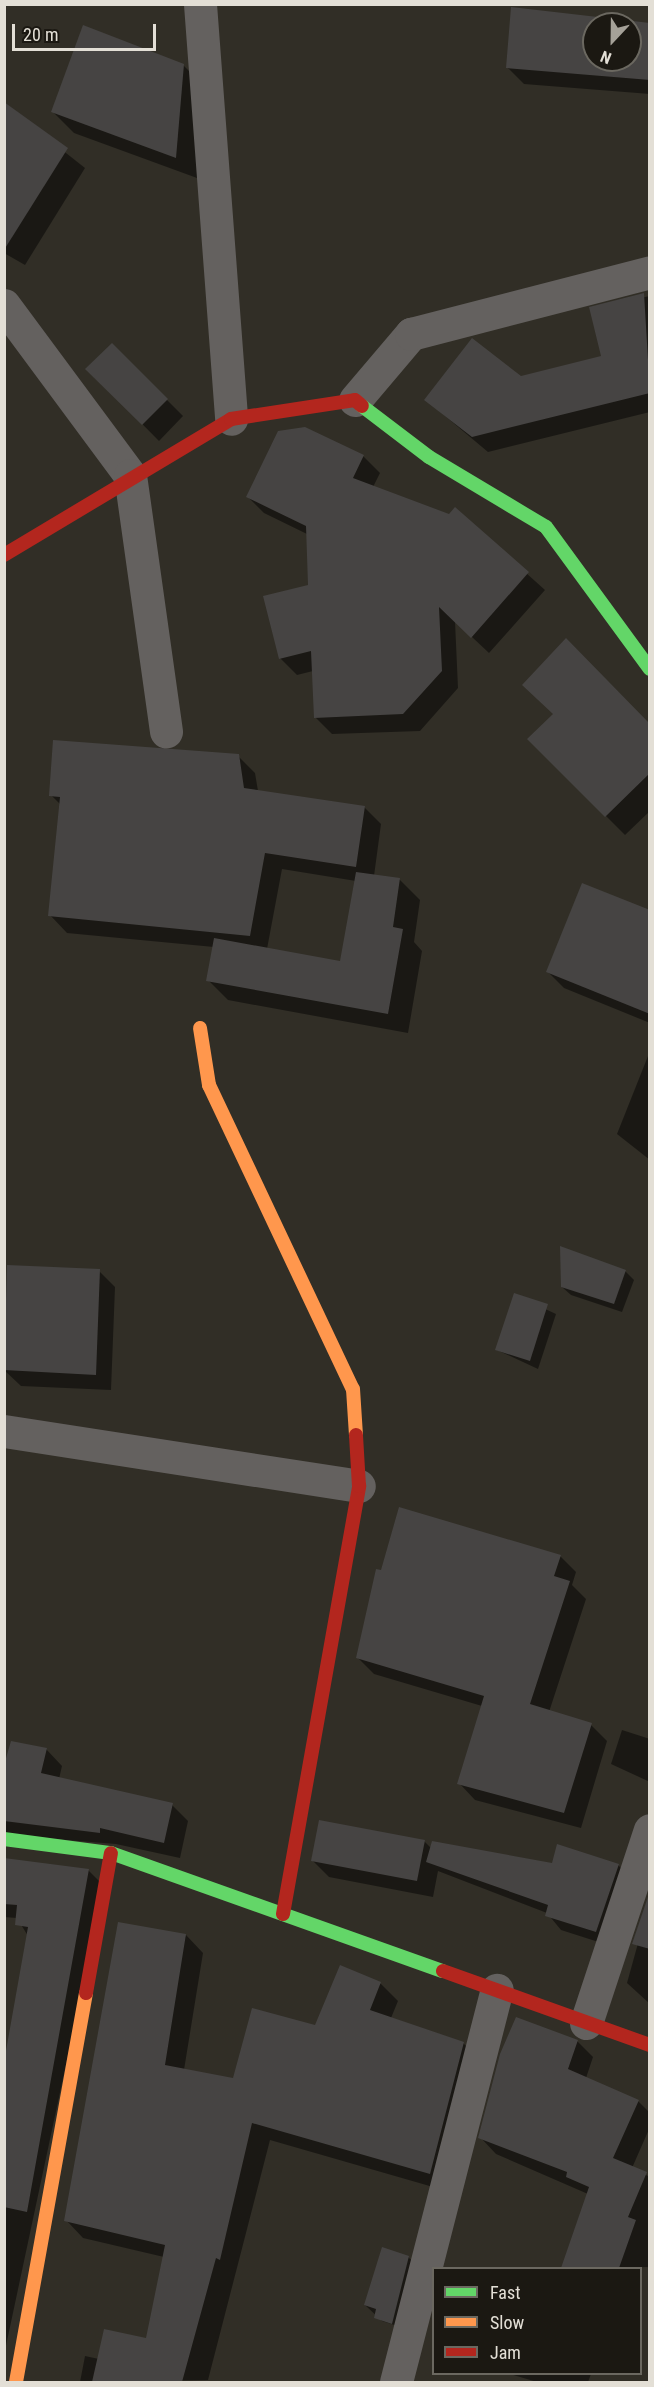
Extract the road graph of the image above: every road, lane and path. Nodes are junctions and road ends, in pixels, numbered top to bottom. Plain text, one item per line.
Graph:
1 (200, 4) edge
2 (650, 272) edge
3 (4, 305) edge
4 (355, 400) junction
5 (231, 419) junction
6 (130, 475) junction
7 (4, 555) edge
8 (650, 669) edge
9 (166, 731) dead end
10 (200, 1028) dead end
11 (4, 1431) edge
12 (359, 1486) junction
13 (650, 1830) edge
14 (4, 1839) edge
15 (111, 1853) junction
16 (283, 1914) junction
17 (497, 1990) junction
18 (586, 2023) junction
19 (650, 2045) edge
20 (16, 2382) edge
21 (396, 2382) edge

1 - 5 street
2 - 4 street
3 - 6 street
4 - 5 street
4 - 8 street
5 - 6 street
6 - 7 street
6 - 9 street
10 - 12 street
11 - 12 street
12 - 16 street
13 - 18 street
14 - 15 street
15 - 16 street
15 - 20 street
16 - 17 street
17 - 18 street
17 - 21 street
18 - 19 street

